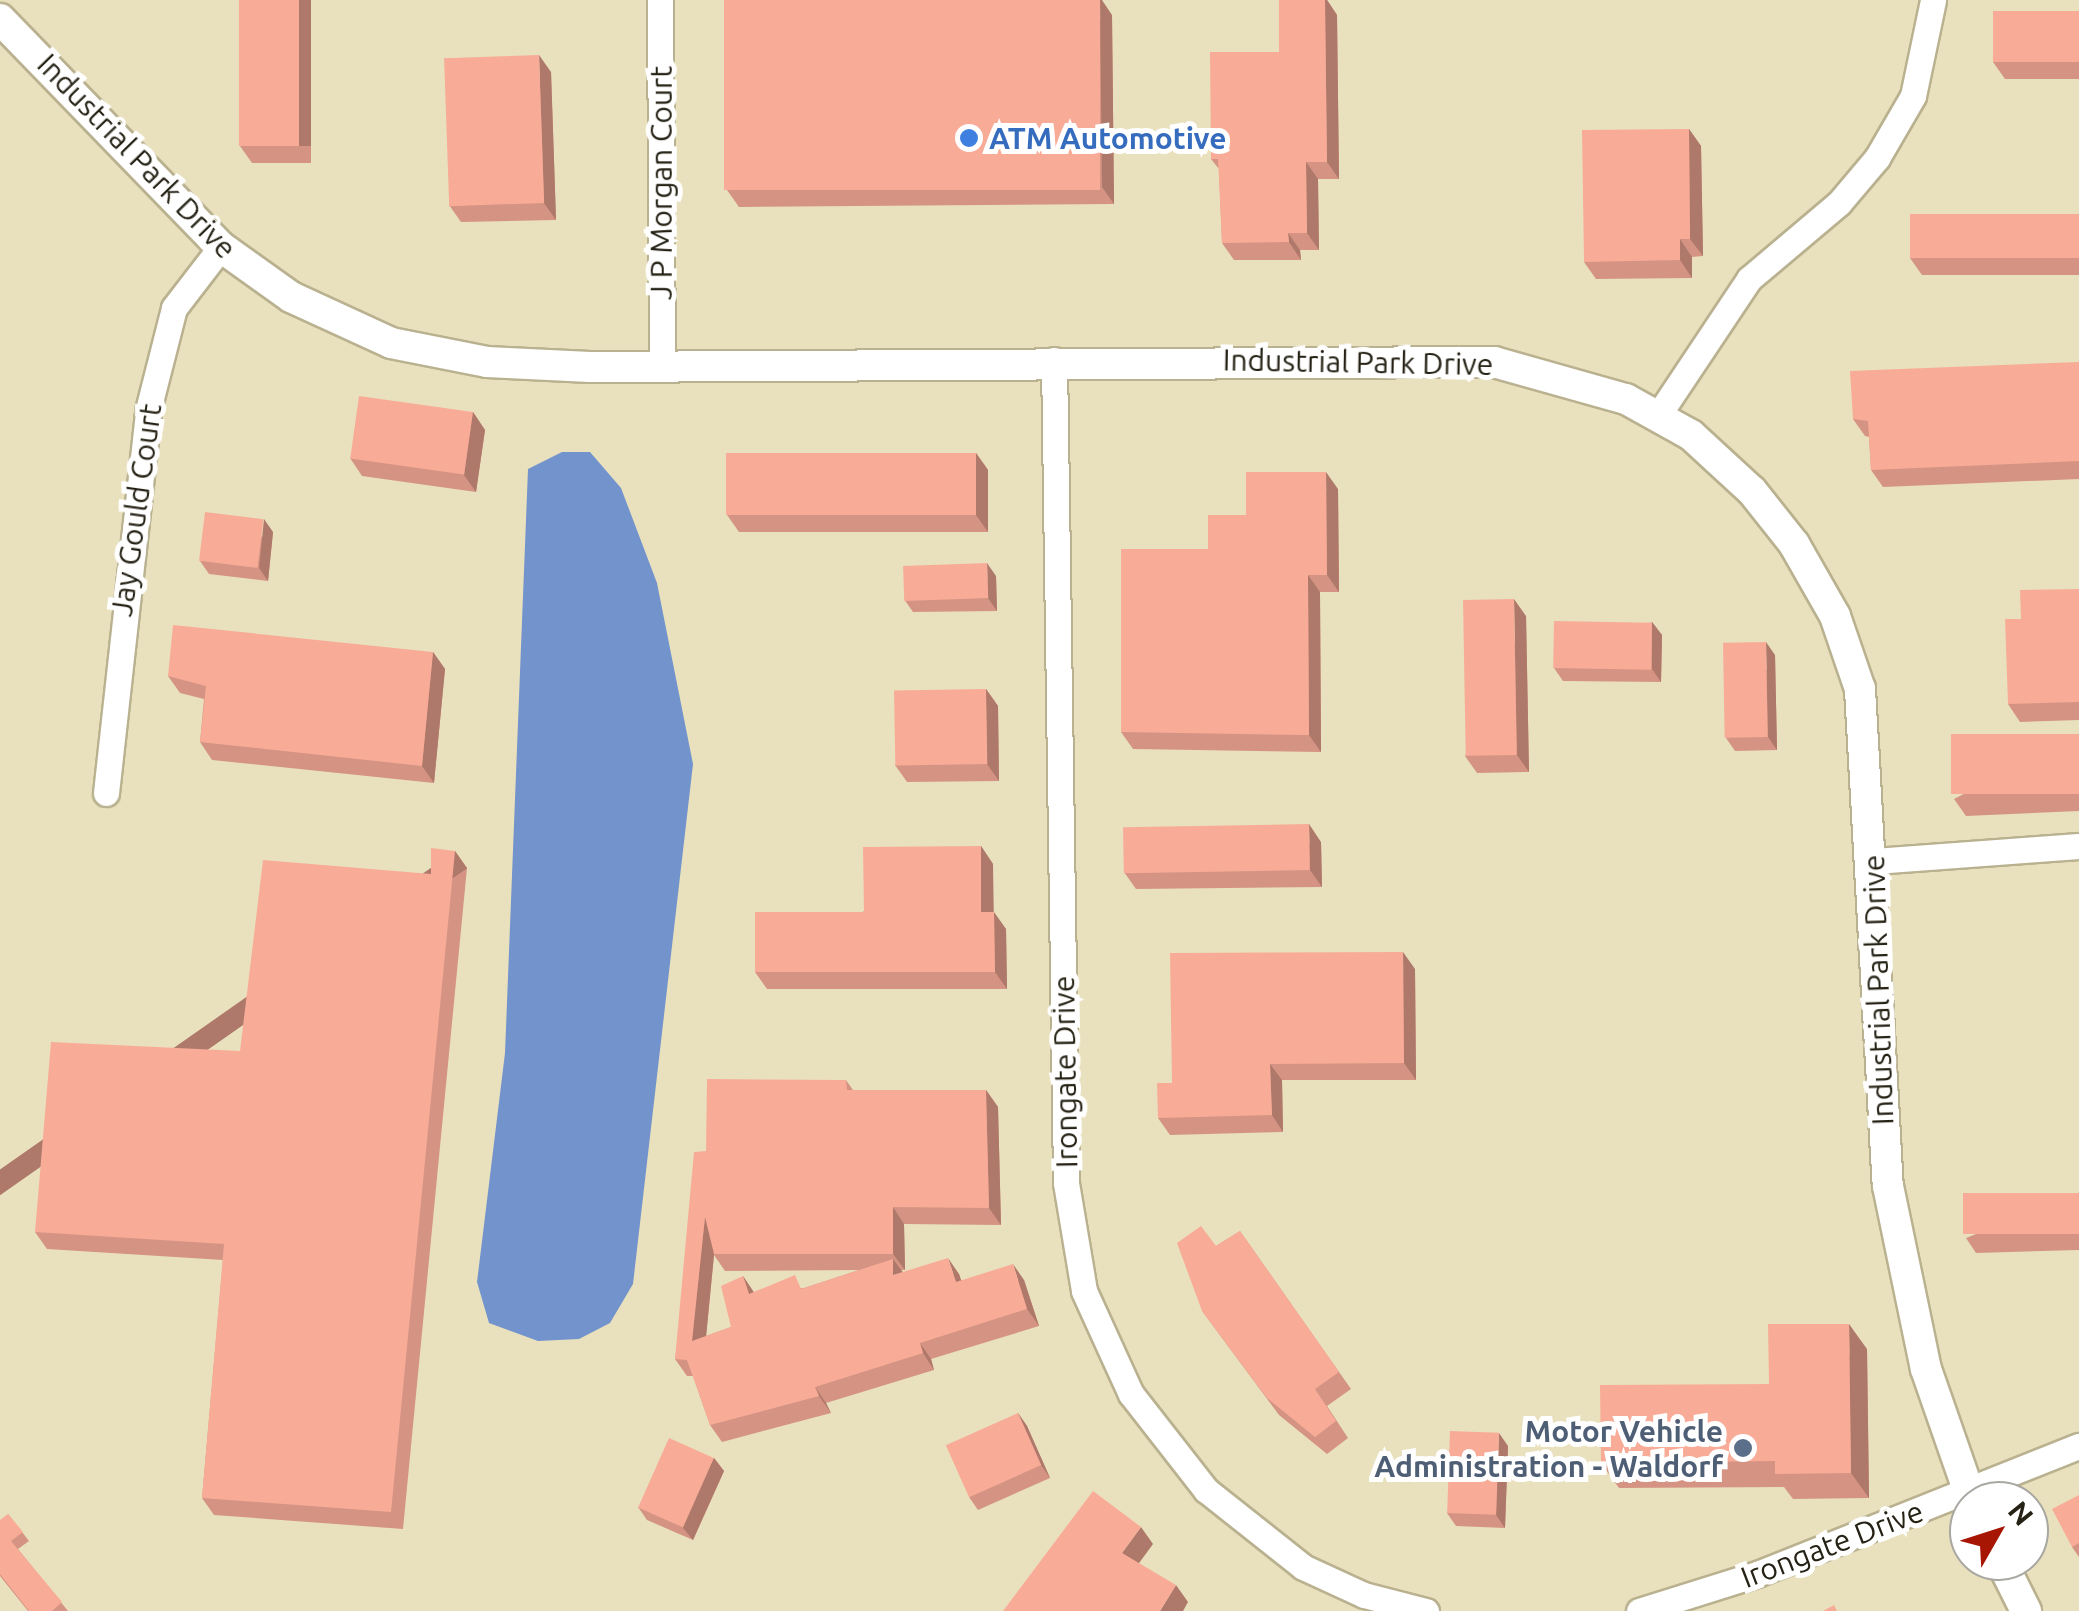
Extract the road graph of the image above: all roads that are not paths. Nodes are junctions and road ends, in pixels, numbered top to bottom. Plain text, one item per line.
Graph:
1 (660, 0) edge
2 (1933, 0) edge
3 (0, 19) edge
4 (221, 247) junction
5 (1054, 360) junction
6 (662, 366) junction
7 (1659, 414) junction
8 (106, 792) dead end
9 (2079, 846) edge
10 (1873, 862) junction
11 (2079, 1446) edge
12 (1964, 1481) edge
13 (2004, 1481) edge
14 (1949, 1504) edge
15 (2011, 1581) edge
16 (1426, 1611) edge
17 (1638, 1611) edge
18 (2026, 1611) edge

1 - 6 street, J P Morgan Court
2 - 7 street
3 - 4 street, Industrial Park Drive
4 - 6 street, Industrial Park Drive
4 - 8 street, Jay Gould Court
5 - 6 street, Industrial Park Drive
5 - 7 street, Industrial Park Drive
5 - 16 street, Irongate Drive
7 - 10 street, Industrial Park Drive
9 - 10 street
10 - 12 street, Industrial Park Drive
11 - 13 street, Irongate Drive
14 - 17 street, Irongate Drive
15 - 18 street

